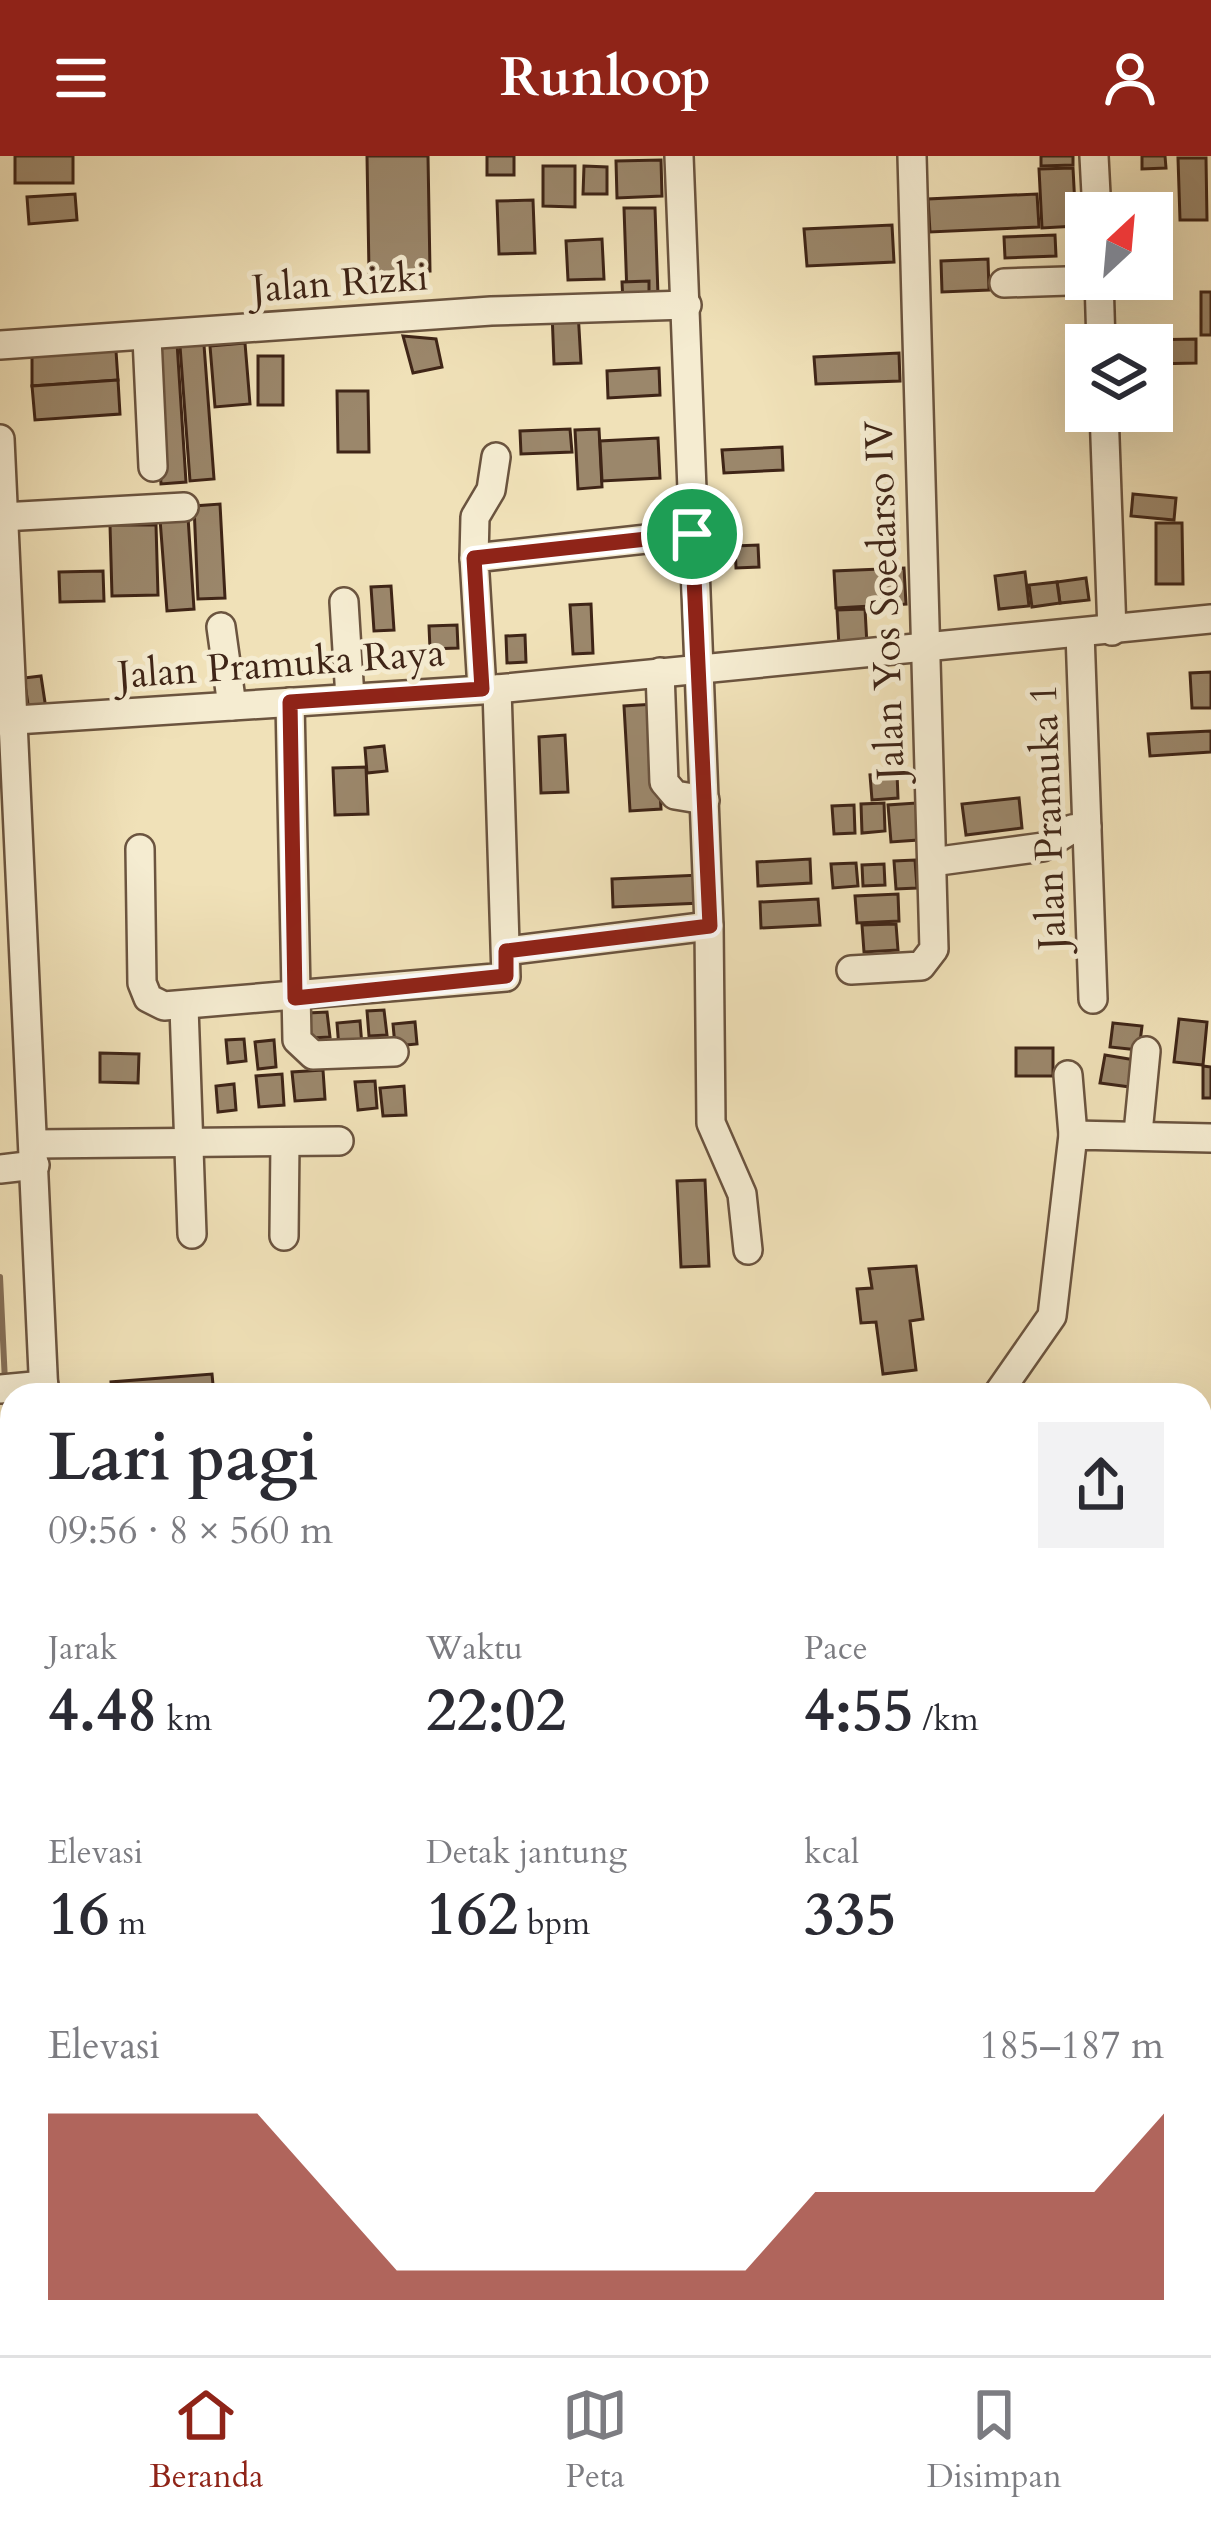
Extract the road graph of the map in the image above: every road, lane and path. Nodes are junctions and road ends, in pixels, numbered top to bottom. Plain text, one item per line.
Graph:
1 (680, 156) edge
2 (912, 156) edge
3 (1094, 156) edge
4 (1095, 192) edge
5 (1065, 281) edge
6 (1004, 283) dead end
7 (687, 305) junction
8 (147, 338) junction
9 (0, 345) edge
10 (1105, 432) edge
11 (0, 439) edge
12 (496, 458) dead end
13 (153, 467) dead end
14 (184, 507) dead end
15 (2, 517) edge
16 (692, 534) junction
17 (474, 558) junction
18 (344, 602) dead end
19 (1211, 619) edge
20 (220, 627) dead end
21 (1112, 631) junction
22 (1080, 633) junction
23 (925, 648) junction
24 (700, 668) junction
25 (660, 672) junction
26 (490, 689) junction
27 (350, 698) junction
28 (290, 702) junction
29 (232, 706) junction
30 (7, 721) edge
31 (704, 800) junction
32 (1087, 827) junction
33 (140, 849) dead end
34 (932, 862) junction
35 (710, 926) junction
36 (506, 951) junction
37 (851, 970) dead end
38 (13, 980) edge
39 (295, 998) junction
40 (1093, 999) dead end
41 (184, 1007) junction
42 (29, 1033) junction
43 (0, 1034) edge
44 (1146, 1051) dead end
45 (394, 1052) dead end
46 (1068, 1075) dead end
47 (1138, 1133) junction
48 (1072, 1135) junction
49 (1211, 1138) edge
50 (339, 1141) dead end
51 (285, 1142) junction
52 (191, 1143) junction
53 (35, 1155) junction
54 (0, 1168) edge
55 (192, 1234) dead end
56 (284, 1236) dead end
57 (748, 1250) dead end
58 (44, 1383) edge
59 (1005, 1383) edge

1 - 7 street
2 - 23 street, Jalan Yos Soedarso IV
3 - 4 street
5 - 6 street
7 - 8 street, Jalan Rizki
7 - 16 street
8 - 9 street, Jalan Rizki
8 - 13 street
10 - 21 street
11 - 15 street
12 - 17 street
14 - 15 street
15 - 30 street
16 - 17 street
16 - 24 street
17 - 26 street
18 - 27 street
19 - 21 street, Jalan Pramuka Raya
20 - 29 street
21 - 22 street, Jalan Pramuka Raya
22 - 23 street, Jalan Pramuka Raya
22 - 32 street, Jalan Pramuka 1
23 - 24 street, Jalan Pramuka Raya
23 - 34 street, Jalan Yos Soedarso IV
24 - 25 street, Jalan Pramuka Raya
24 - 31 street
25 - 26 street, Jalan Pramuka Raya
25 - 31 street
26 - 27 street, Jalan Pramuka Raya
26 - 36 street
27 - 28 street, Jalan Pramuka Raya
28 - 29 street, Jalan Pramuka Raya
28 - 39 street
29 - 30 street, Jalan Pramuka Raya
30 - 38 street
31 - 35 street
32 - 34 street
32 - 40 street, Jalan Pramuka 1
33 - 41 street
34 - 37 street, Jalan Yos Soedarso IV
35 - 36 street
35 - 57 street
36 - 39 street
38 - 42 street
39 - 41 street
39 - 45 street
41 - 52 street
42 - 43 street
42 - 53 street
44 - 47 street
46 - 48 street
47 - 48 street
47 - 49 street
48 - 59 street
50 - 51 street
51 - 52 street
51 - 56 street
52 - 53 street
52 - 55 street
53 - 54 street
53 - 58 street

